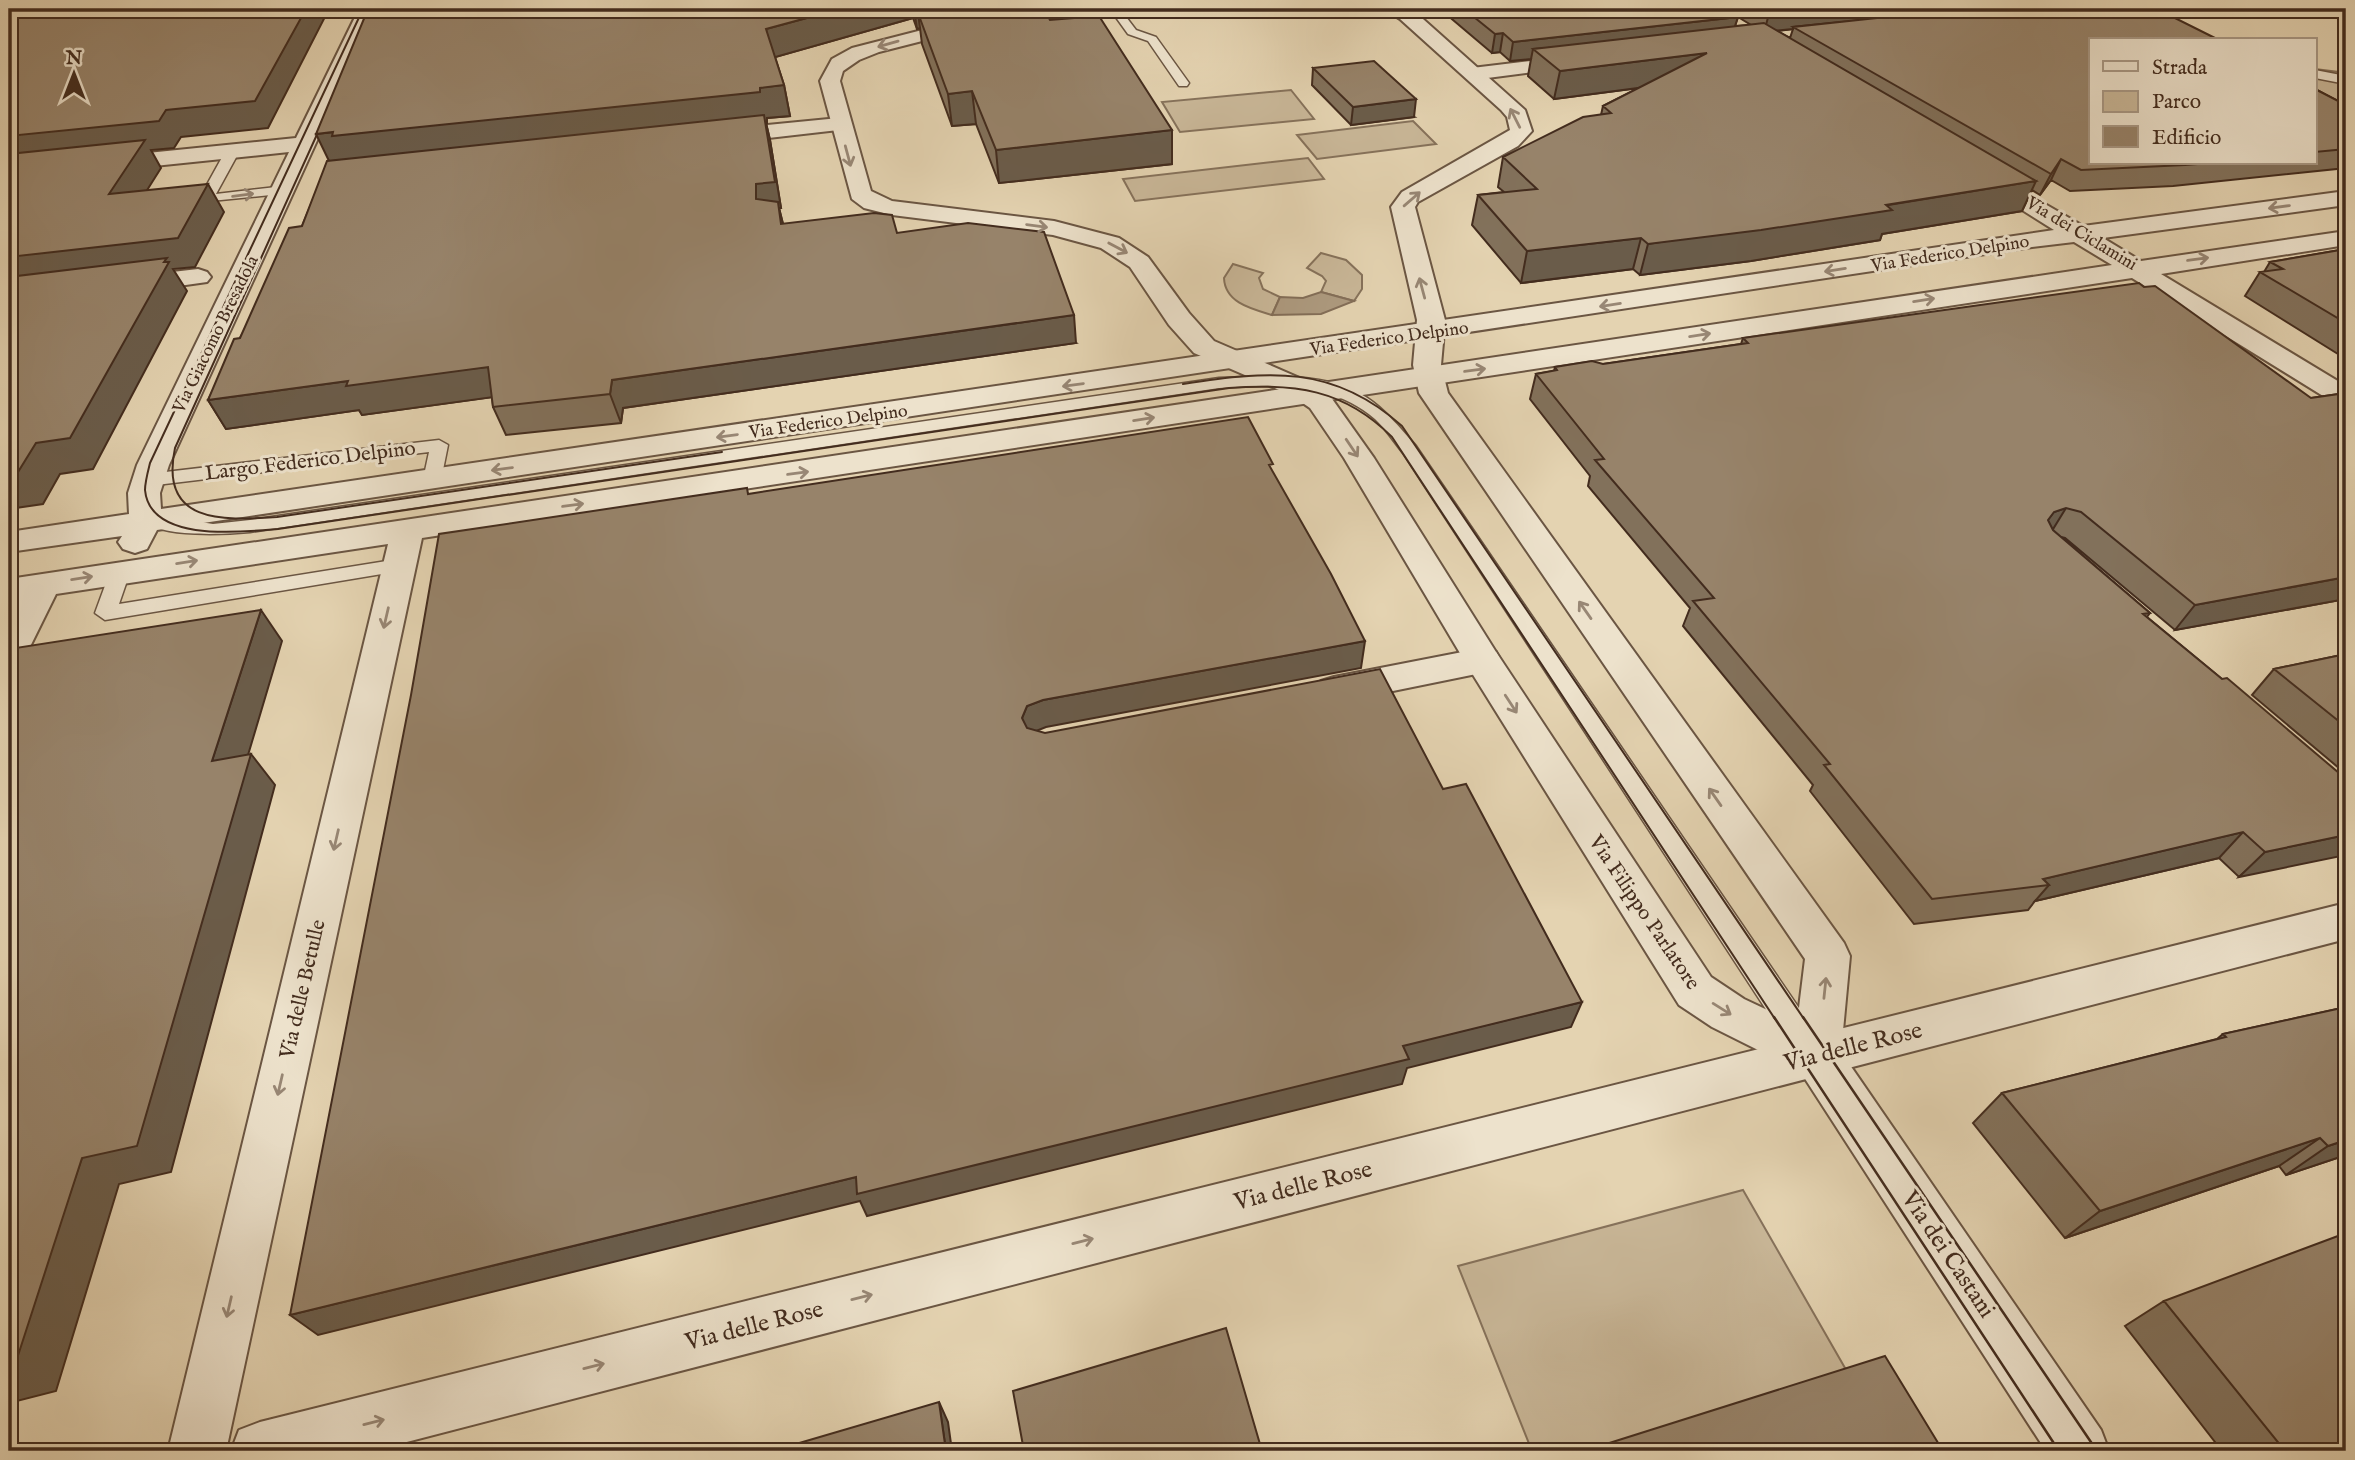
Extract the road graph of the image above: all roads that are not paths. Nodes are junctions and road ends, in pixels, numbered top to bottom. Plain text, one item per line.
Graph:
1 (368, 9) edge
2 (1025, 9) edge
3 (1115, 9) edge
4 (1393, 9) edge
5 (1599, 59) edge
6 (1472, 74) junction
7 (2316, 74) edge
8 (2346, 80) edge
9 (1183, 83) dead end
10 (839, 124) junction
11 (699, 139) edge
12 (306, 144) junction
13 (232, 152) junction
14 (1959, 161) edge
15 (9, 174) edge
16 (294, 184) junction
17 (2346, 198) edge
18 (2082, 233) junction
19 (2346, 238) edge
20 (2138, 267) junction
21 (198, 277) dead end
22 (103, 288) edge
23 (1432, 332) junction
24 (1233, 361) junction
25 (1428, 377) junction
26 (1274, 379) junction
27 (1324, 392) junction
28 (2346, 398) edge
29 (148, 480) junction
30 (415, 519) junction
31 (146, 520) junction
32 (9, 542) edge
33 (120, 572) junction
34 (43, 585) junction
35 (9, 590) edge
36 (9, 654) edge
37 (1483, 661) junction
38 (1307, 695) edge
39 (2346, 921) edge
40 (1817, 1056) junction
41 (197, 1451) edge
42 (260, 1451) edge
43 (2080, 1451) edge

1 - 12 street
2 -> 10 street
3 - 9 lane
4 - 6 street
5 - 6 street
23 -> 6 street
7 - 8 lane
10 - 11 street
10 -> 24 street
12 - 13 street
12 - 16 street, Via Giacomo Bresadola
13 - 15 street
13 -> 16 lane
14 - 18 street, Via dei Ciclamini
16 - 29 street, Via Giacomo Bresadola
17 -> 18 street, Via Federico Delpino
18 - 20 street, Via dei Ciclamini
18 -> 23 street, Via Federico Delpino
20 -> 19 street
25 -> 20 street
20 - 28 street, Via dei Ciclamini
21 - 22 street
23 - 24 street, Via Federico Delpino
23 - 25 street
24 - 26 street
24 -> 30 street, Via Federico Delpino
25 - 27 street
40 -> 25 street
26 - 27 street
26 - 30 lane, Via Federico Delpino
30 -> 27 street
27 -> 37 street, Via Filippo Parlatore
27 - 40 lane
29 - 30 lane, Largo Federico Delpino
29 - 31 street
30 - 31 street, Largo Federico Delpino
30 - 33 street
30 -> 41 street, Via delle Betulle
31 - 32 street, Largo Federico Delpino
31 - 33 street
34 -> 33 street
34 - 35 street
34 - 36 street
37 - 38 street
37 -> 40 street, Via Filippo Parlatore
39 - 40 street, Via delle Rose
42 -> 40 street, Via delle Rose
40 - 43 street, Via dei Castani

